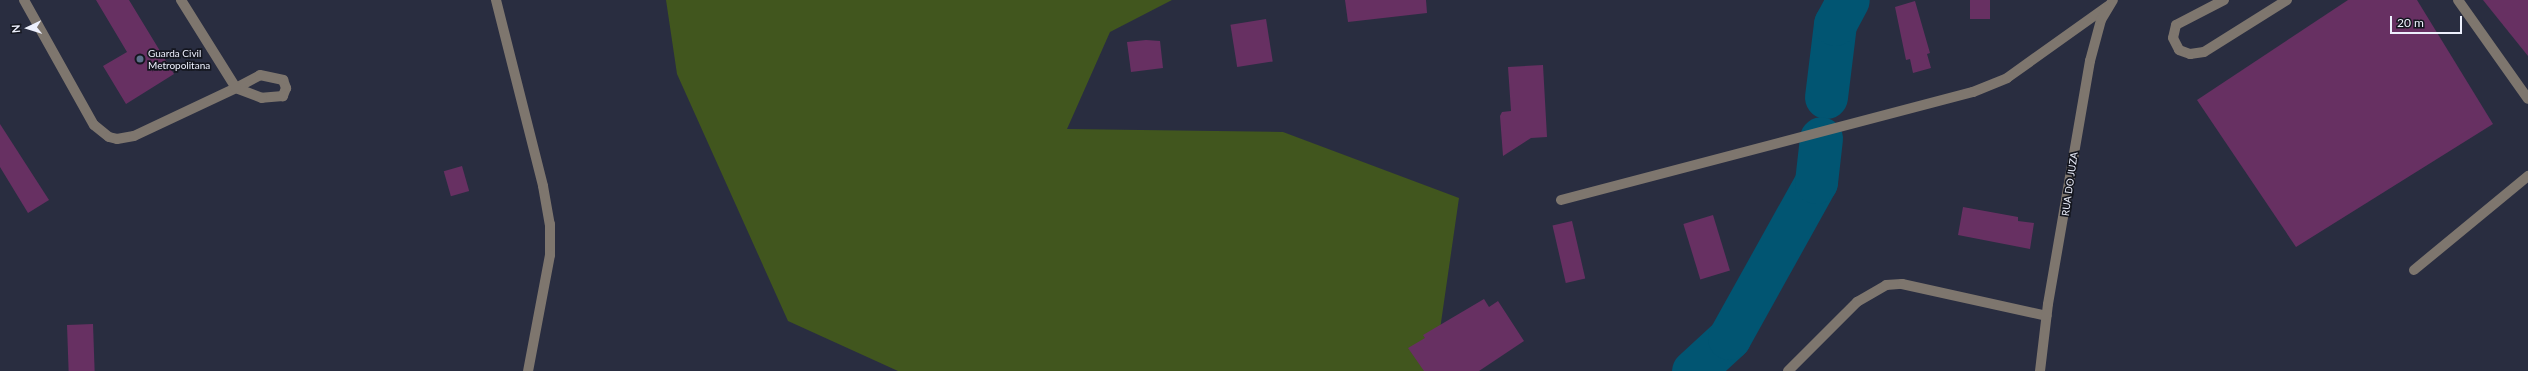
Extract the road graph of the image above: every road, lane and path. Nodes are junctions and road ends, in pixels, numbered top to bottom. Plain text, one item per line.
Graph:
1 (24, 0) edge
2 (181, 0) edge
3 (496, 0) edge
4 (2224, 0) edge
5 (2287, 0) edge
6 (2458, 0) edge
7 (2110, 3) edge
8 (2528, 99) edge
9 (2528, 176) edge
10 (1561, 200) dead end
11 (2414, 270) dead end
12 (2047, 316) junction
13 (528, 371) edge
14 (1788, 371) edge
15 (2040, 371) edge

1 - 2 street
3 - 13 street
4 - 5 street
6 - 8 street
7 - 10 street
7 - 12 street, RUA DO JUZA
9 - 11 street
12 - 14 street
12 - 15 street, RUA DO JUZA

